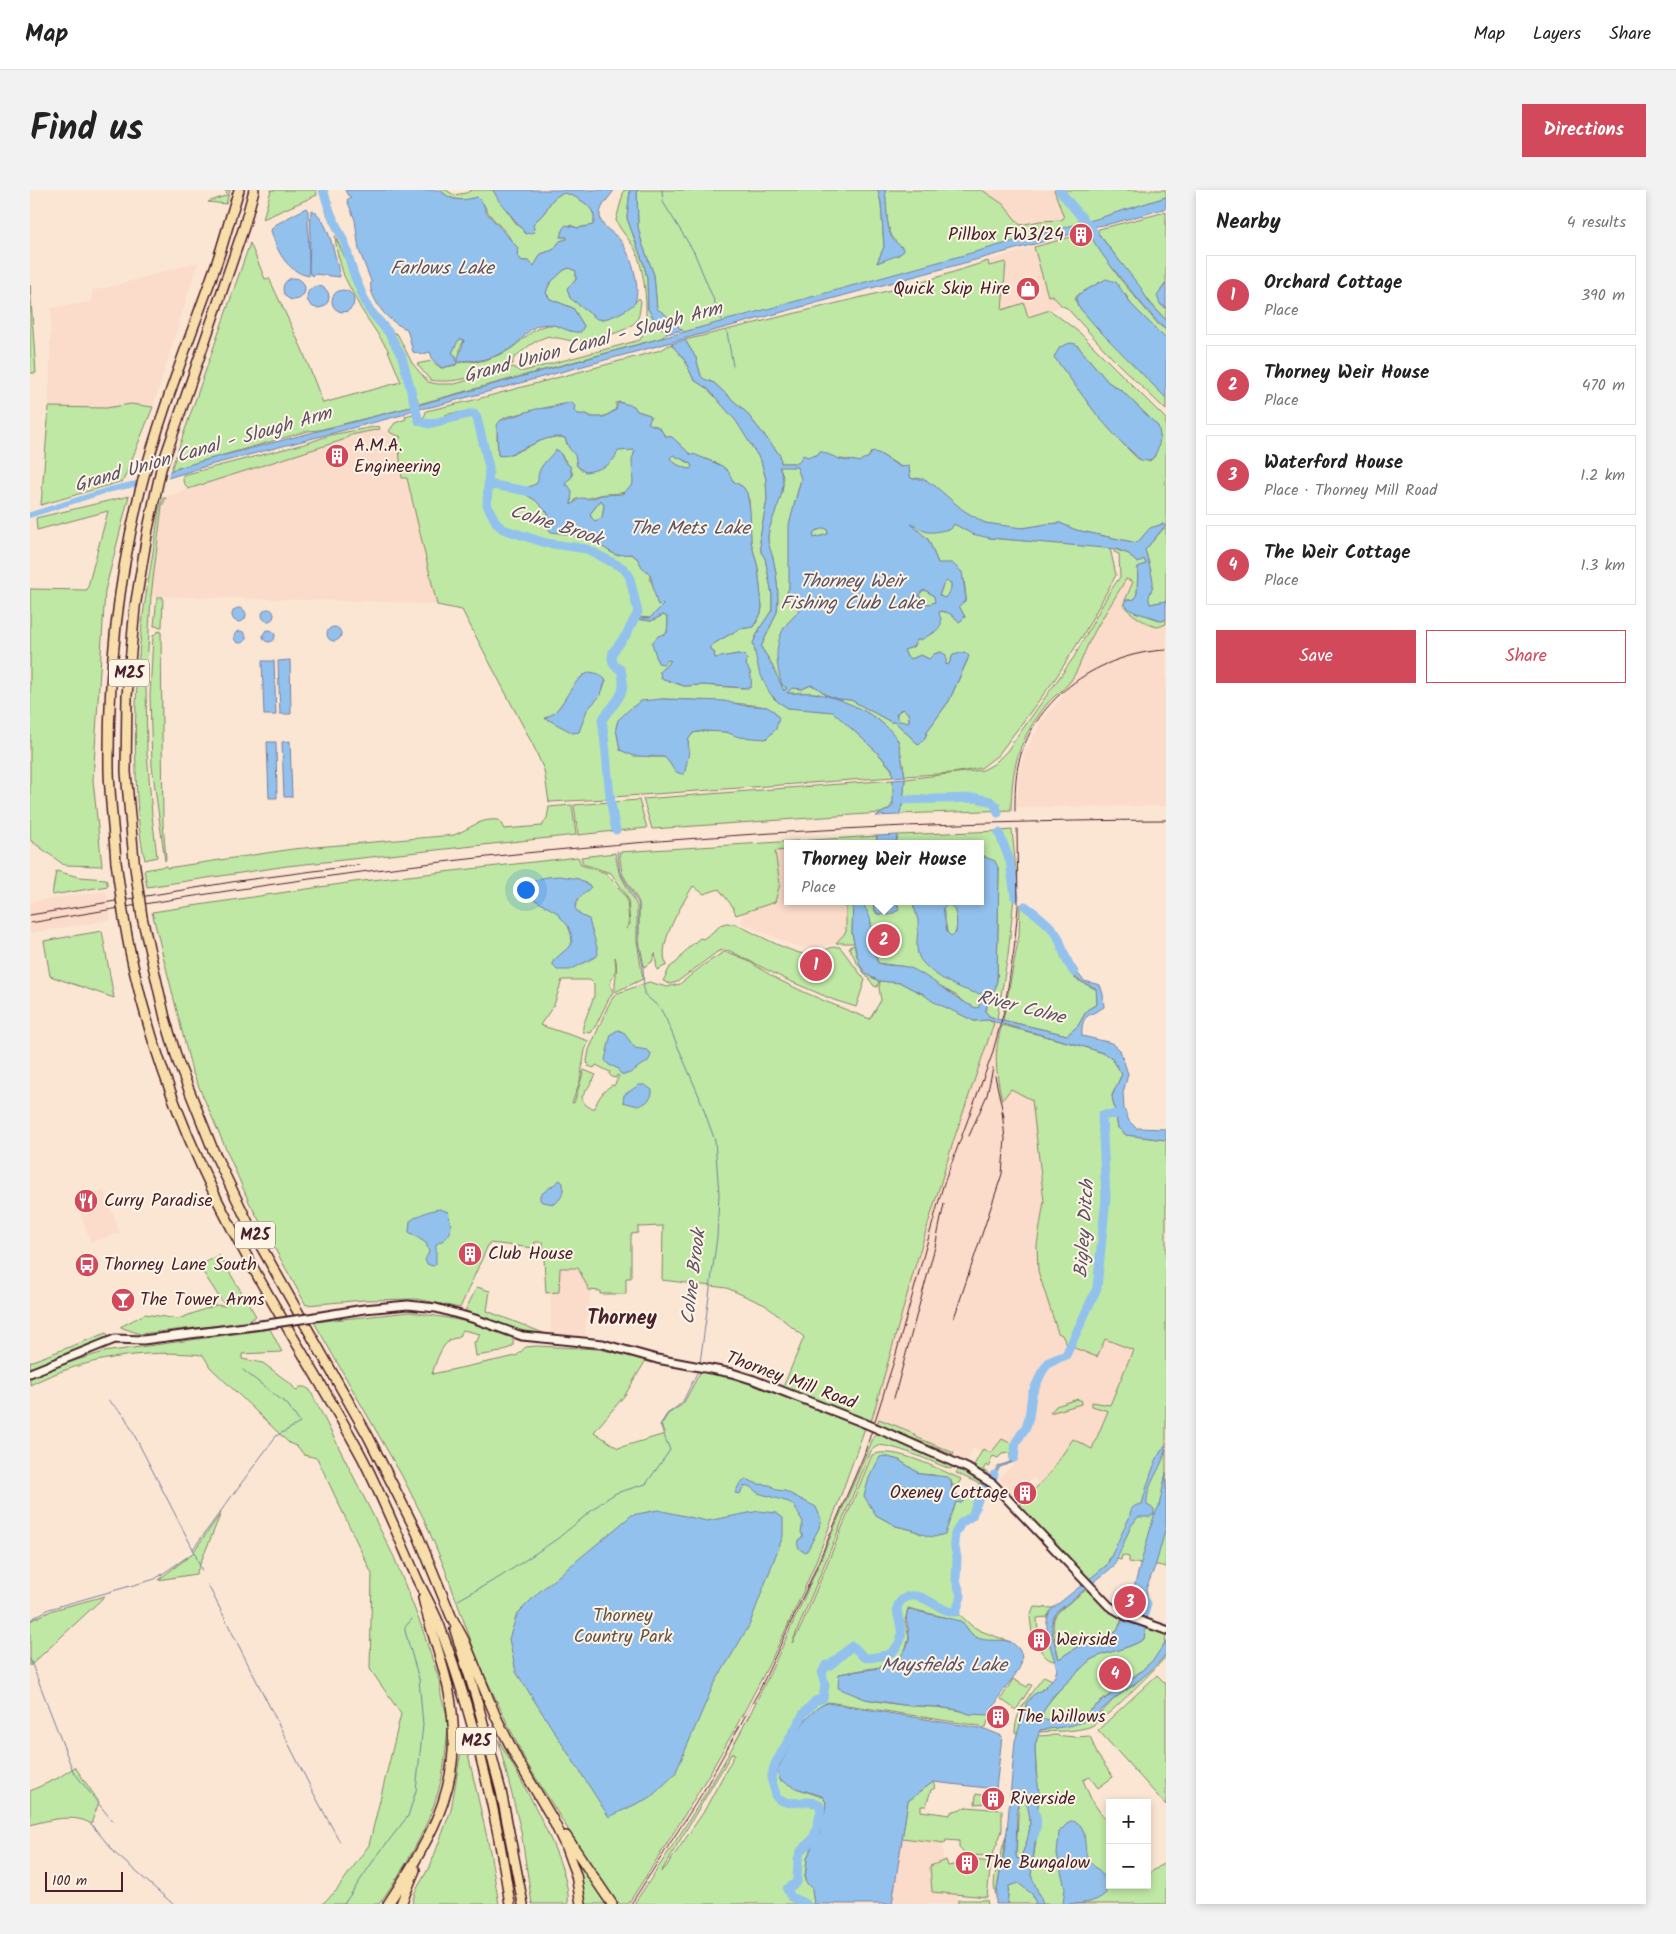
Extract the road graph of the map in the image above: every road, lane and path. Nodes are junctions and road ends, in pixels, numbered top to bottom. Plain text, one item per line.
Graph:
1 (239, 190) edge
2 (254, 190) edge
3 (30, 1373) edge
4 (420, 1584) junction
5 (451, 1616) junction
6 (1165, 1630) edge
7 (552, 1818) junction
8 (420, 1854) junction
9 (388, 1904) edge
10 (401, 1904) edge
11 (510, 1904) edge
12 (523, 1904) edge
13 (580, 1904) edge
14 (612, 1904) edge

1 - 4 highway, M25, bridge
2 - 5 highway, M25, bridge
3 - 6 street, Thorney Mill Road, bridge
4 - 8 highway
4 - 11 highway, M25
5 - 7 highway
5 - 12 highway, M25
7 - 13 highway
7 - 14 highway
8 - 9 highway
8 - 10 highway

